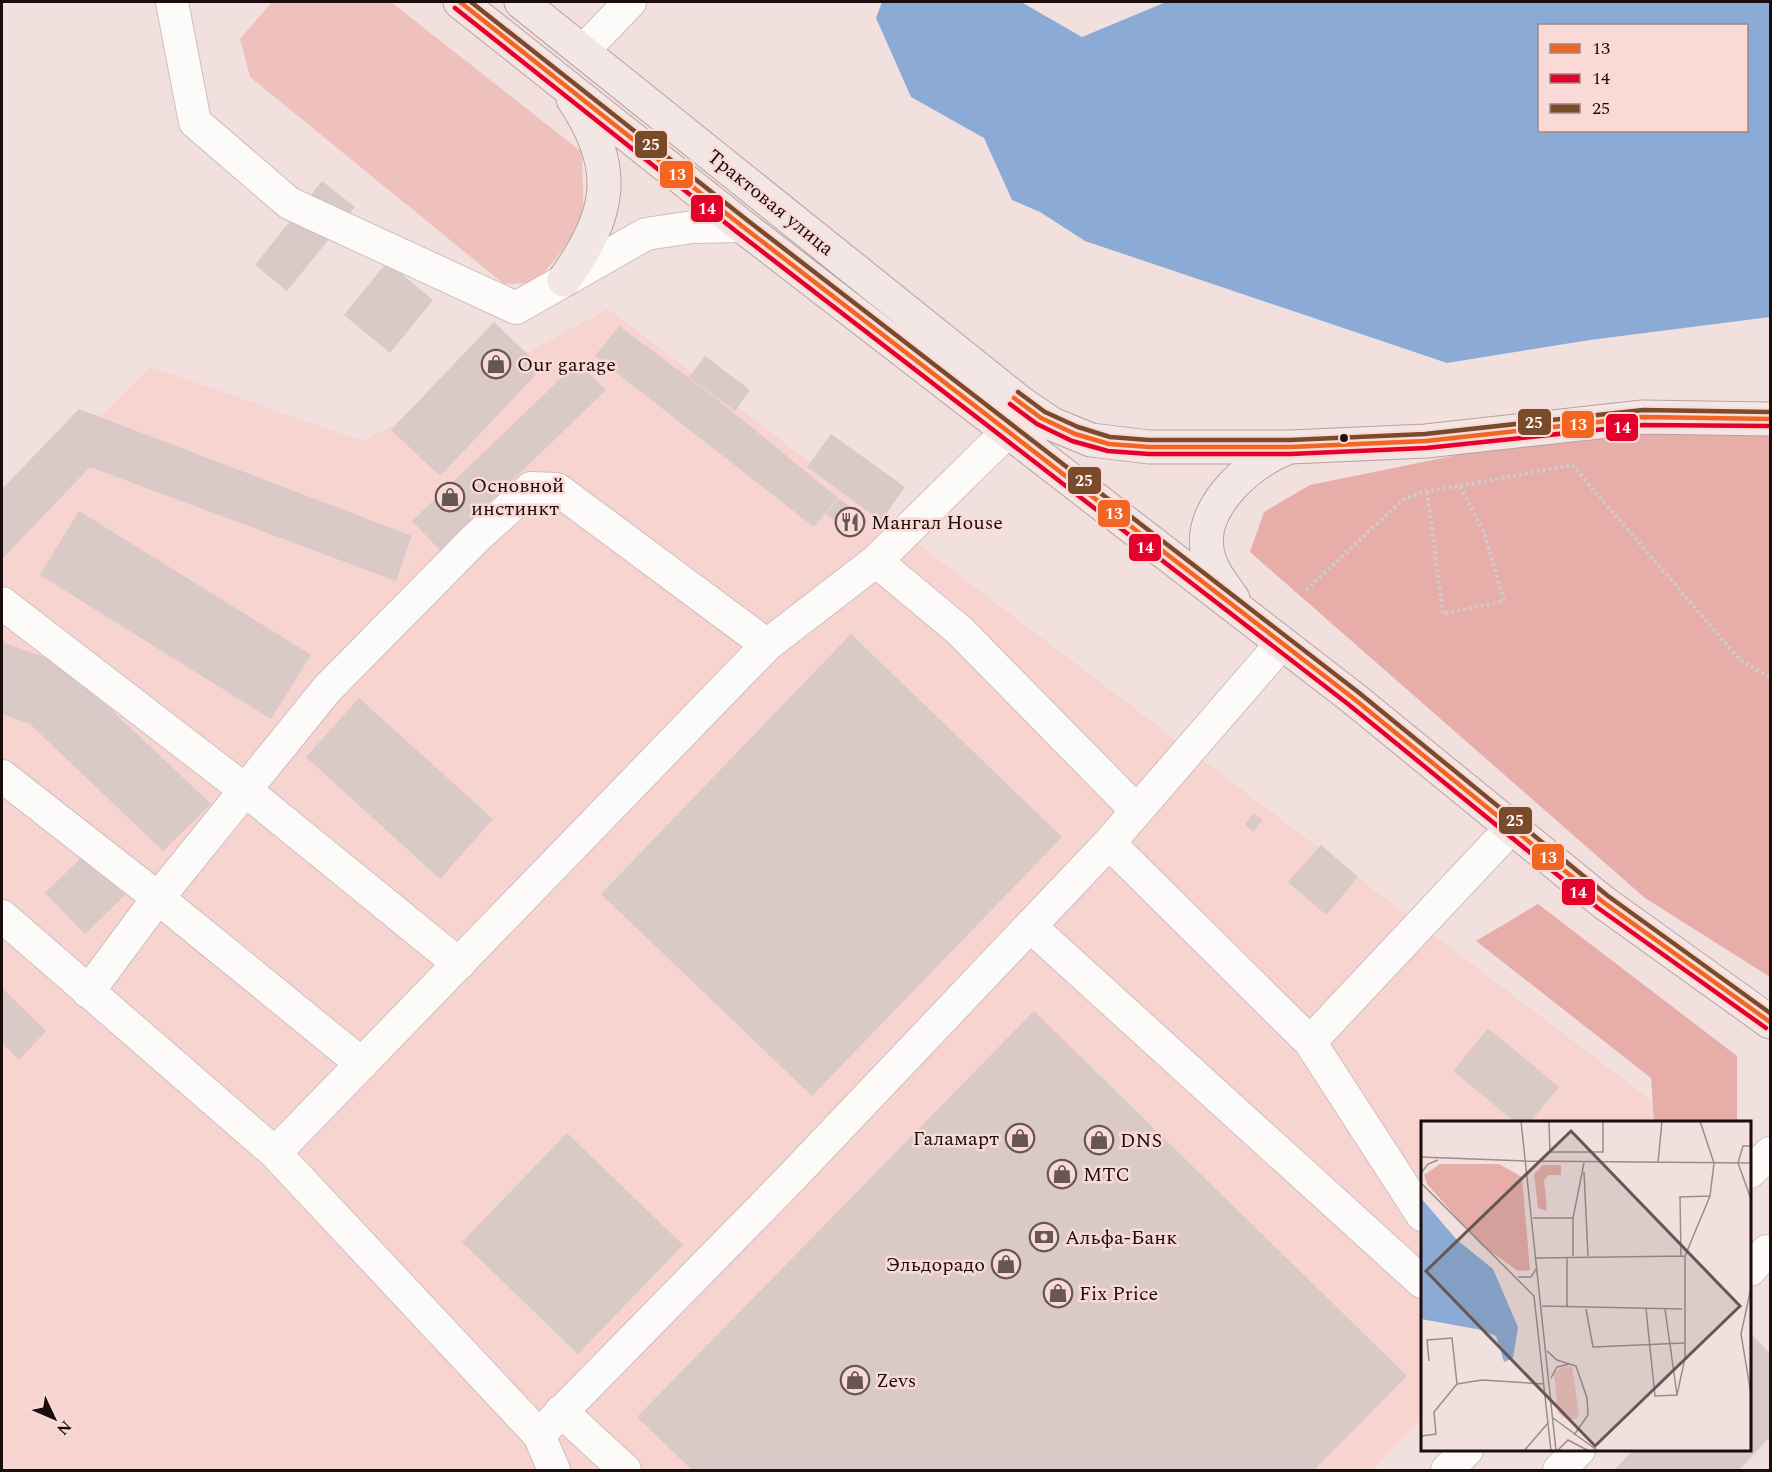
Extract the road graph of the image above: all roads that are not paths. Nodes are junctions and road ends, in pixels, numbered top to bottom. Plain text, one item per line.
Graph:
1 (172, 2) edge
2 (460, 2) edge
3 (521, 2) edge
4 (630, 2) edge
5 (583, 51) junction
6 (562, 83) junction
7 (742, 226) junction
8 (564, 280) junction
9 (1770, 418) edge
10 (1006, 433) junction
11 (1290, 447) junction
12 (876, 561) junction
13 (2, 603) edge
14 (1246, 617) junction
15 (1282, 643) junction
16 (767, 645) junction
17 (2, 776) edge
18 (245, 790) junction
19 (1136, 810) junction
20 (1511, 828) junction
21 (1109, 843) junction
22 (158, 898) junction
23 (2, 915) edge
24 (1030, 926) junction
25 (459, 964) junction
26 (88, 992) junction
27 (1770, 1022) edge
28 (1310, 1042) junction
29 (362, 1064) junction
30 (275, 1153) junction
31 (1770, 1153) edge
32 (1751, 1170) edge
33 (1421, 1213) edge
34 (1770, 1254) edge
35 (1751, 1268) edge
36 (1421, 1281) edge
37 (561, 1412) junction
38 (539, 1435) junction
39 (1465, 1451) edge
40 (1577, 1451) edge
41 (554, 1470) edge
42 (625, 1470) edge
43 (1447, 1470) edge
44 (1559, 1470) edge

1 - 8 street
2 - 6 main road, Трактовая улица
3 - 5 main road, Трактовая улица
4 - 5 street
5 - 11 main road, Трактовая улица
6 - 7 main road, Трактовая улица
6 - 8 main road
7 - 8 street
7 - 10 main road, Трактовая улица
9 - 11 main road, Трактовая улица
10 - 12 street
10 - 14 main road, Трактовая улица
11 - 14 main road
12 - 16 street
12 - 19 street
13 - 18 street
14 - 15 main road, Трактовая улица
15 - 19 street
15 - 20 main road, Трактовая улица
16 - 18 street
16 - 25 street
17 - 22 street
18 - 22 street
18 - 25 street
19 - 21 street
20 - 27 main road, Трактовая улица
20 - 28 street
21 - 24 street
21 - 28 street
22 - 26 street
22 - 29 street
23 - 26 street
24 - 36 street
24 - 37 street
25 - 29 street
26 - 30 street
28 - 33 street
29 - 30 street
30 - 38 street
31 - 32 street
34 - 35 street
37 - 38 street
37 - 42 street
38 - 41 street
39 - 43 street
40 - 44 street

